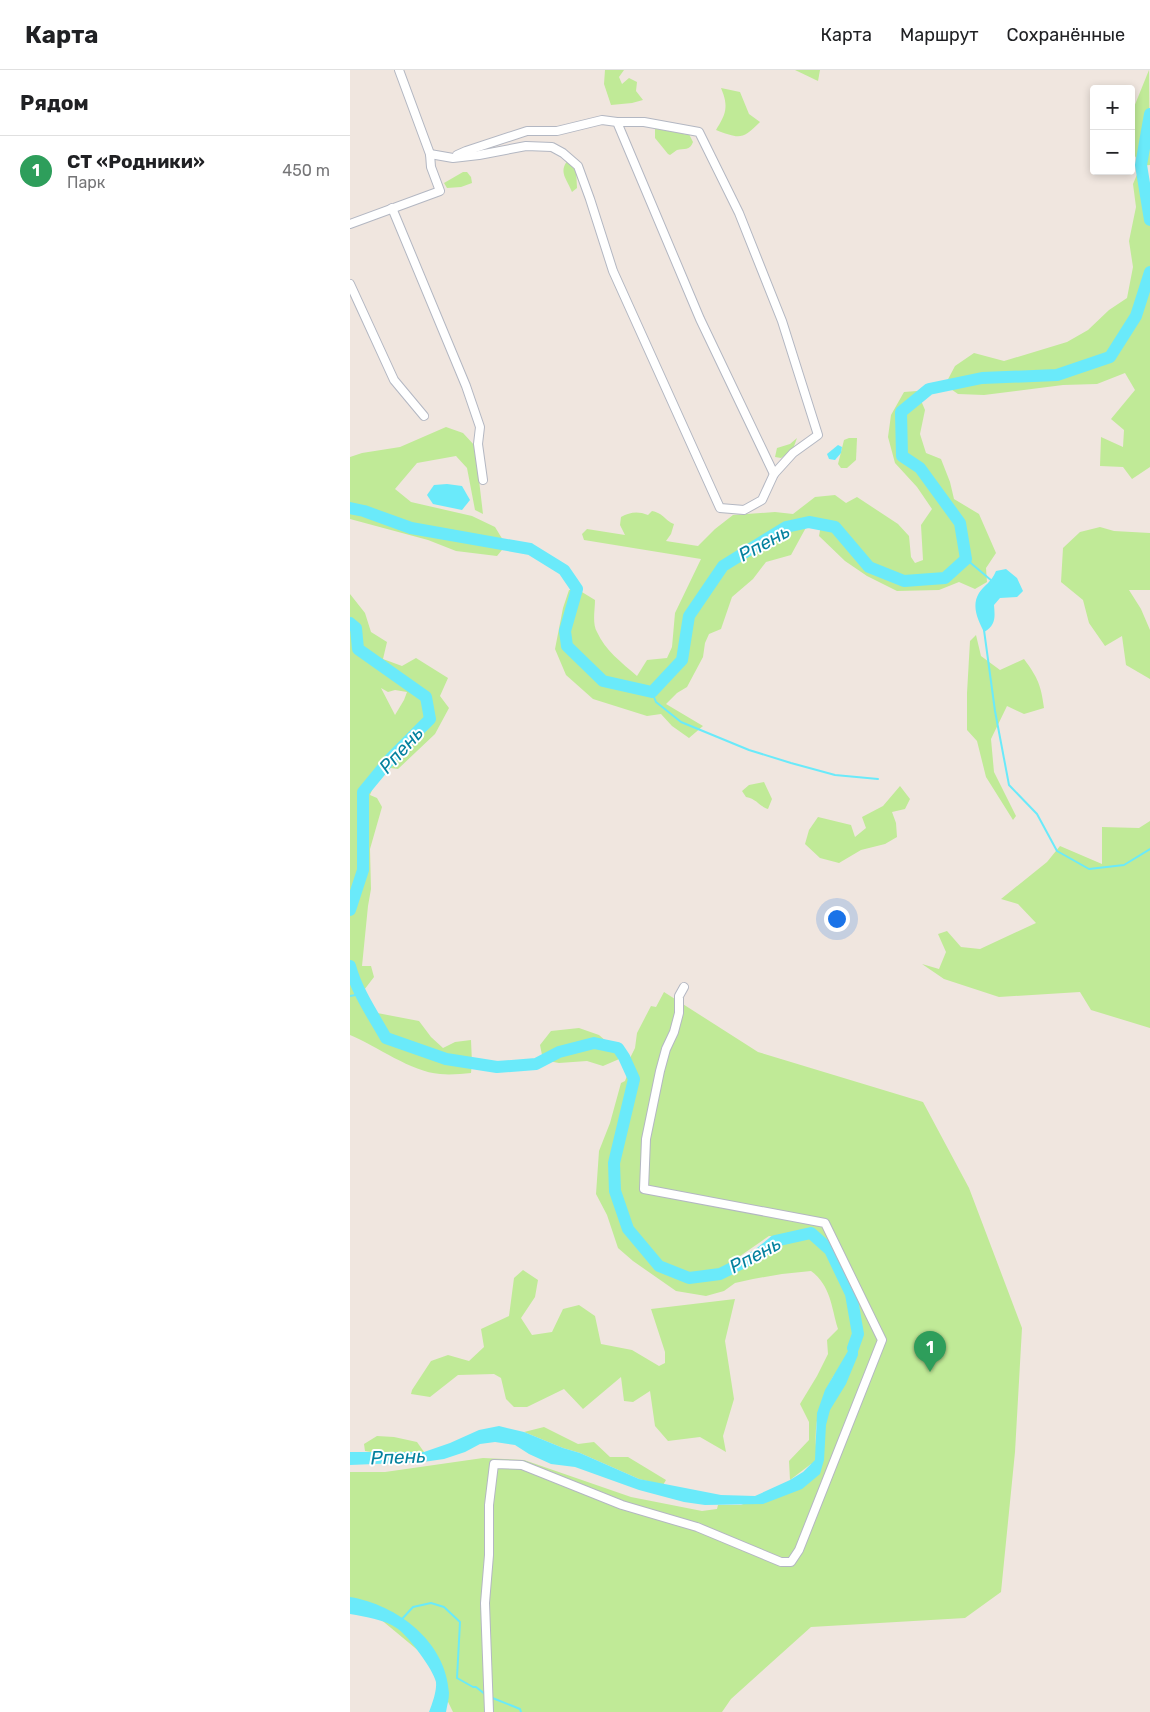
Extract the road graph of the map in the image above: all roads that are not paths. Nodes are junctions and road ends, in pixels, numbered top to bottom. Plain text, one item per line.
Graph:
1 (399, 70) edge
2 (617, 122) junction
3 (430, 154) junction
4 (453, 158) junction
5 (392, 208) junction
6 (350, 224) edge
7 (350, 284) edge
8 (424, 416) dead end
9 (774, 474) junction
10 (483, 480) dead end
11 (684, 987) dead end
12 (489, 1712) edge

1 - 3 street
2 - 4 street
2 - 9 street
2 - 9 street
3 - 4 street
3 - 5 street
4 - 9 street
5 - 6 street
5 - 10 street
7 - 8 street
11 - 12 street

